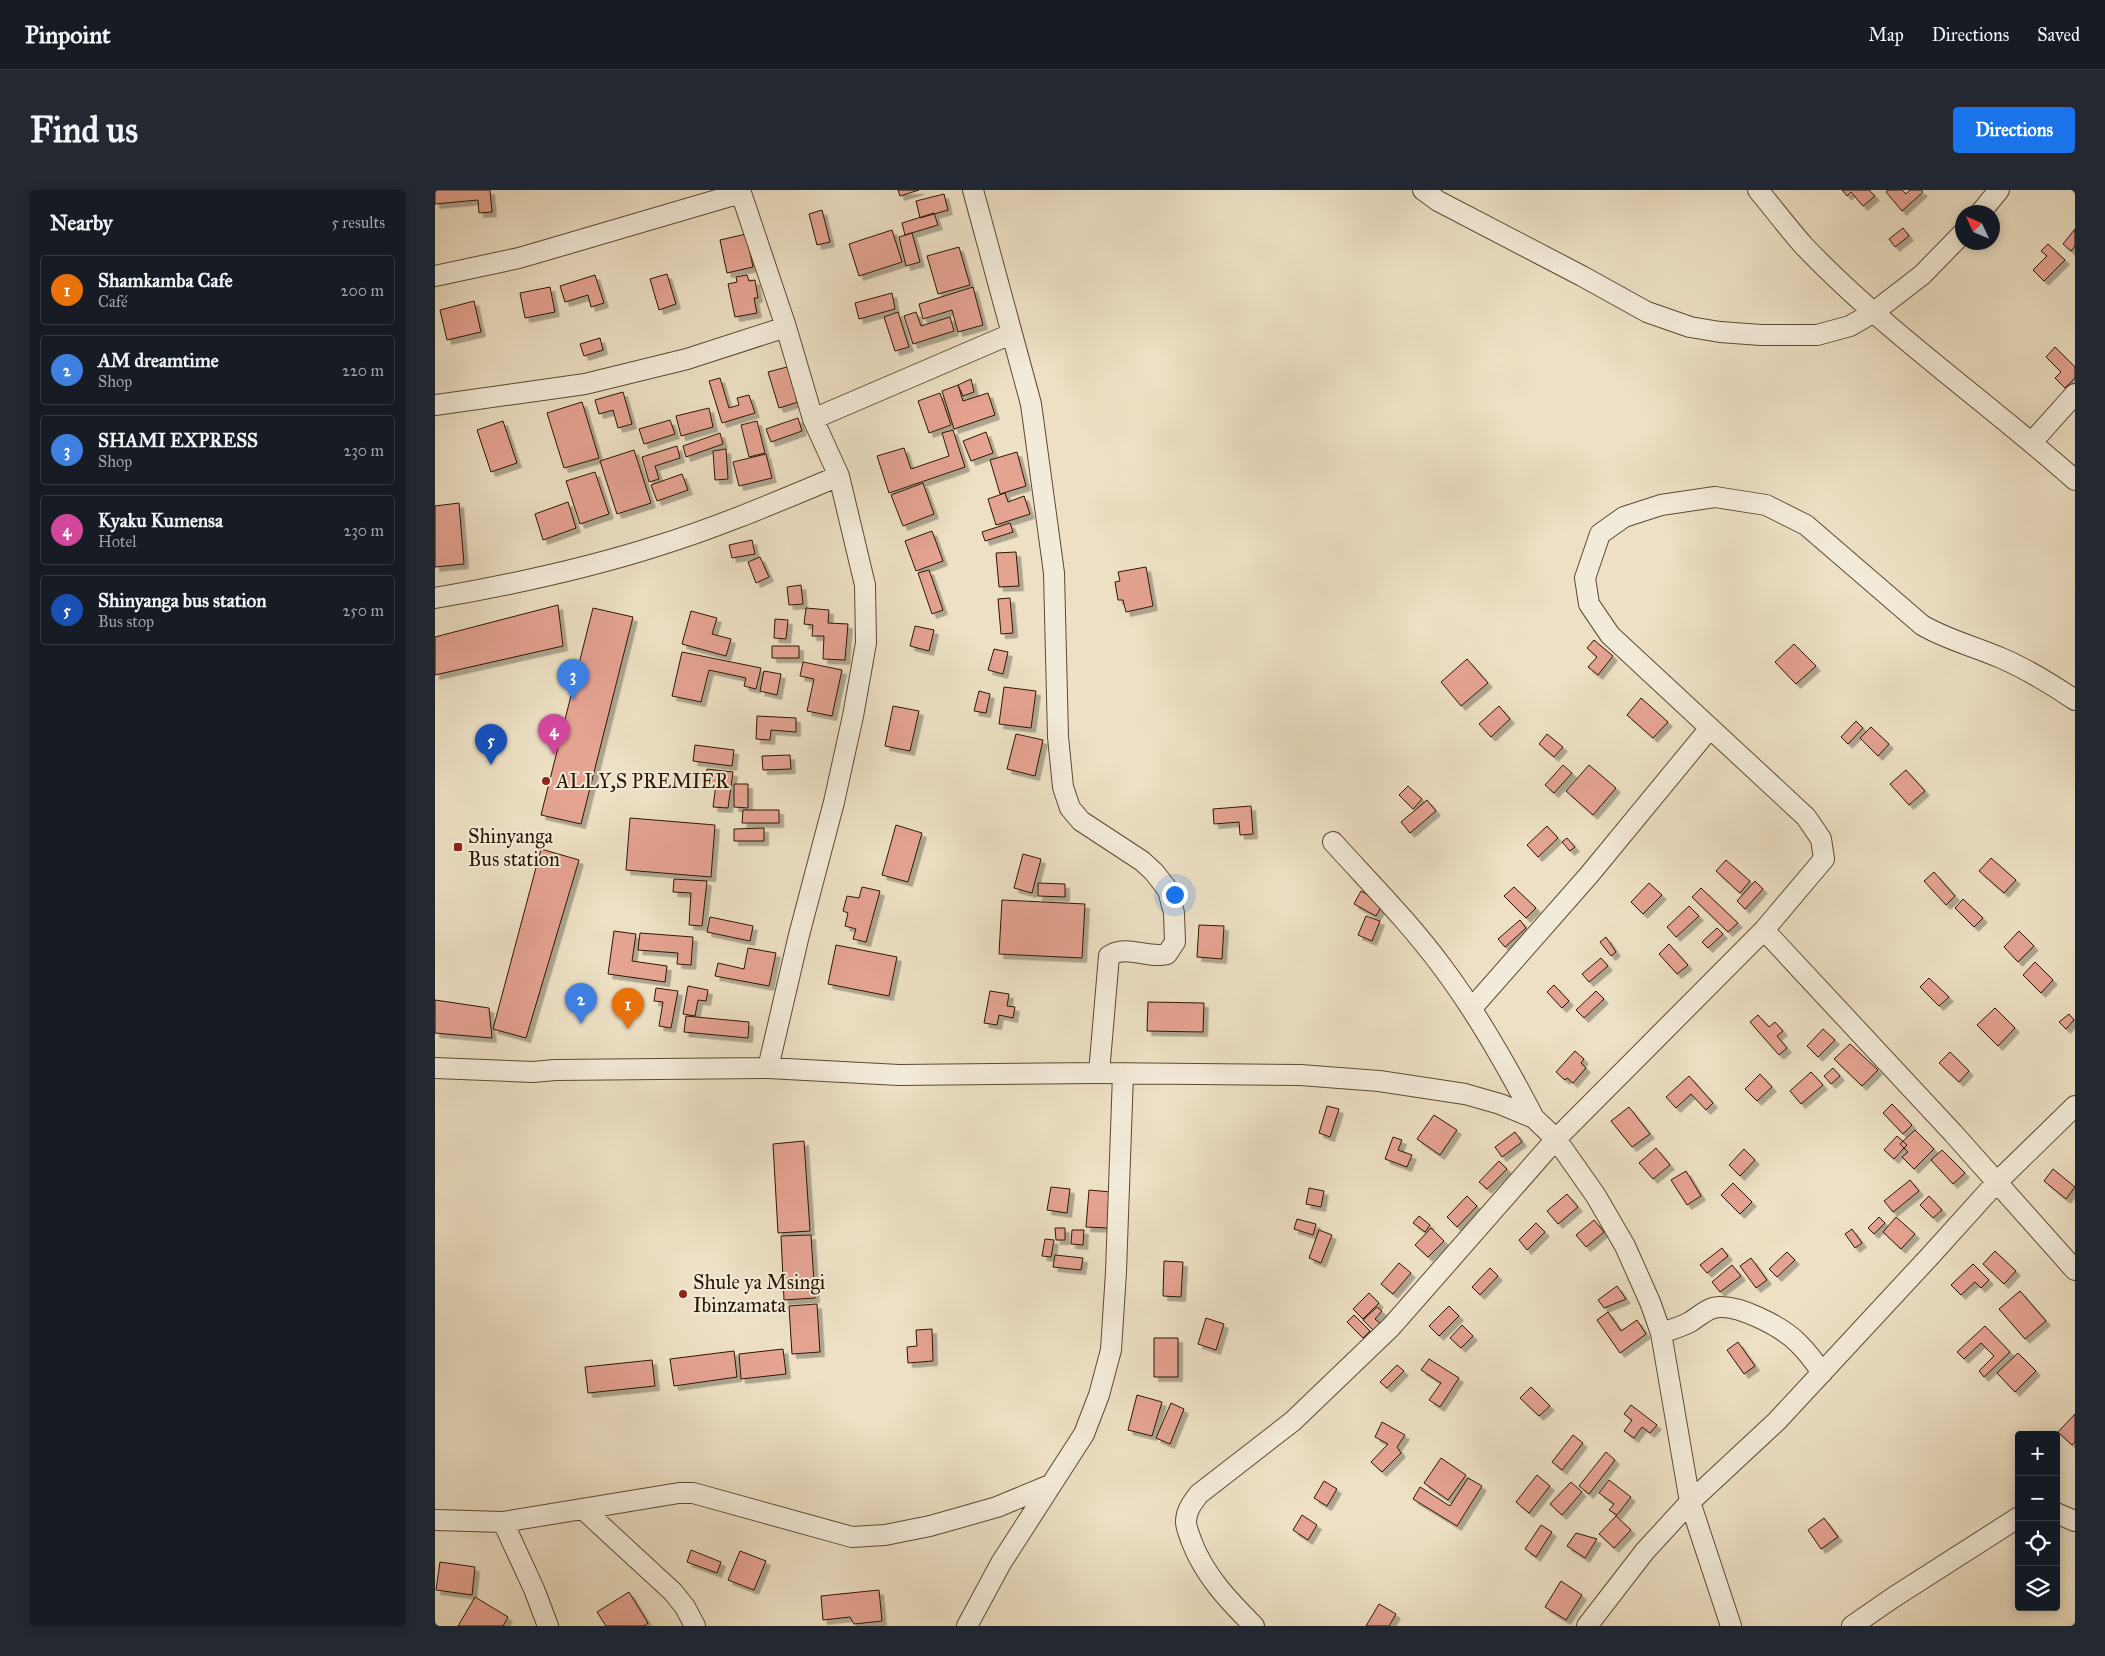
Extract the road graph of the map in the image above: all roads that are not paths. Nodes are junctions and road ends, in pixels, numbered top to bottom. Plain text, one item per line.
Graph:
1 (973, 190) edge
2 (1423, 190) edge
3 (1758, 190) edge
4 (1999, 190) edge
5 (741, 191) edge
6 (1987, 205) edge
7 (1955, 241) edge
8 (435, 276) edge
9 (1874, 312) junction
10 (786, 327) junction
11 (1011, 334) junction
12 (2075, 394) edge
13 (435, 405) edge
14 (813, 419) junction
15 (2032, 442) junction
16 (839, 476) junction
17 (2075, 480) edge
18 (435, 598) edge
19 (2075, 700) edge
20 (1710, 728) junction
21 (1333, 842) dead end
22 (1764, 930) junction
23 (1472, 1008) junction
24 (435, 1068) edge
25 (768, 1068) junction
26 (1099, 1073) junction
27 (1123, 1074) junction
28 (2075, 1106) edge
29 (1534, 1118) junction
30 (1556, 1139) junction
31 (1996, 1183) junction
32 (2075, 1270) edge
33 (1661, 1333) junction
34 (1822, 1373) junction
35 (1050, 1485) junction
36 (1690, 1502) junction
37 (583, 1508) junction
38 (2060, 1515) edge
39 (435, 1520) edge
40 (2015, 1520) edge
41 (2075, 1521) edge
42 (503, 1522) junction
43 (1252, 1625) edge
44 (549, 1626) edge
45 (695, 1626) edge
46 (967, 1626) edge
47 (1587, 1626) edge
48 (1731, 1626) edge
49 (1852, 1626) edge

1 - 11 street
2 - 9 street
3 - 9 street
4 - 6 street
5 - 8 street
5 - 10 street
7 - 9 street
9 - 15 street
10 - 13 street
10 - 14 street
11 - 14 street
11 - 26 street
12 - 15 street
14 - 16 street
15 - 17 street
16 - 18 street
16 - 25 street
19 - 20 street
20 - 22 street
20 - 23 street
21 - 23 street
22 - 30 street
22 - 31 street
23 - 29 street
24 - 25 street
25 - 26 street
26 - 27 street
27 - 29 street
27 - 35 street
28 - 31 street
29 - 30 street
30 - 33 street
30 - 43 street
31 - 32 street
31 - 34 street
33 - 34 street
33 - 36 street
34 - 36 street
35 - 37 street
35 - 46 street
36 - 47 street
36 - 48 street
37 - 42 street
37 - 45 street
38 - 41 street
39 - 42 street
40 - 49 street
42 - 44 street

